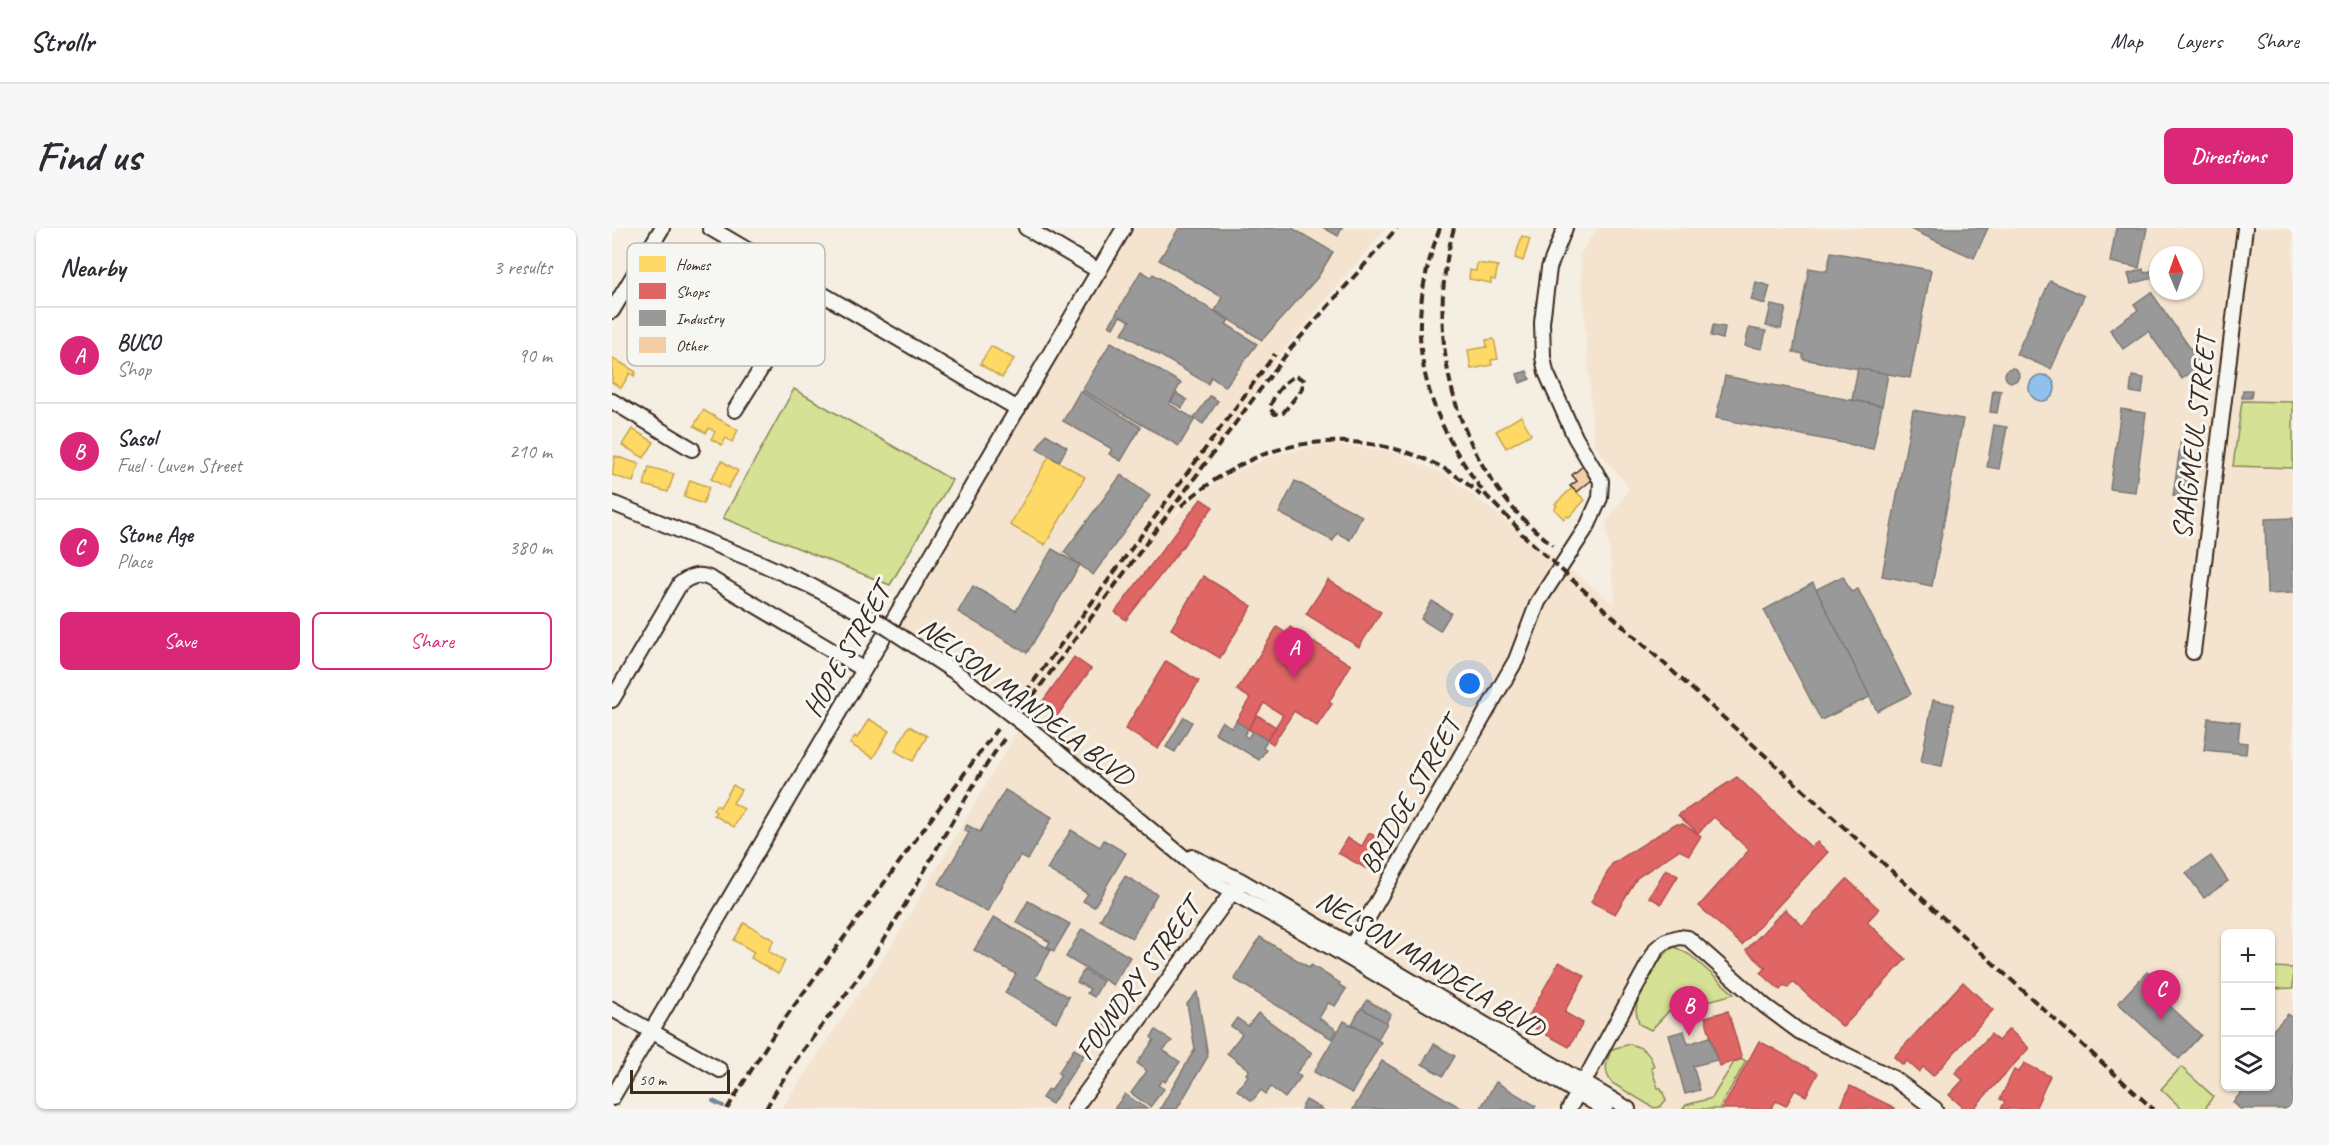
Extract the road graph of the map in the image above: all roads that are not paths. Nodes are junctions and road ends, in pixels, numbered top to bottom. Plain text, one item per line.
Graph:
1 (662, 228) edge
2 (710, 228) edge
3 (1026, 228) edge
4 (1124, 228) edge
5 (1565, 228) edge
6 (2245, 228) edge
7 (653, 243) edge
8 (736, 243) edge
9 (1099, 271) junction
10 (627, 286) edge
11 (825, 296) edge
12 (612, 311) edge
13 (763, 366) edge
14 (612, 401) edge
15 (1017, 409) junction
16 (735, 410) dead end
17 (692, 449) dead end
18 (612, 502) edge
19 (2193, 652) dead end
20 (863, 669) junction
21 (612, 700) edge
22 (1169, 844) junction
23 (1240, 880) junction
24 (1232, 893) junction
25 (1349, 951) junction
26 (612, 1009) edge
27 (651, 1032) junction
28 (720, 1070) dead end
29 (1581, 1088) junction
30 (612, 1098) edge
31 (1074, 1109) edge
32 (1569, 1109) edge
33 (1605, 1109) edge
34 (1628, 1109) edge
35 (1935, 1109) edge

1 - 7 street
2 - 8 street
3 - 9 street
4 - 9 street, HOPE STREET
5 - 25 street, BRIDGE STREET
6 - 19 street, SAAGMEUL STREET
9 - 15 street, HOPE STREET
10 - 12 street
11 - 15 street
13 - 16 street
14 - 17 street
15 - 20 street, HOPE STREET
18 - 22 street, NELSON MANDELA BLVD, bridge
20 - 21 street
20 - 27 street, HOPE STREET
22 - 23 street, NELSON MANDELA BLVD
22 - 24 street, NELSON MANDELA BLVD
23 - 24 street, FOUNDRY STREET
23 - 25 street, NELSON MANDELA BLVD
24 - 25 street, NELSON MANDELA BLVD
24 - 31 street, FOUNDRY STREET
25 - 29 street, NELSON MANDELA BLVD
26 - 27 street
27 - 28 street
27 - 30 street, HOPE STREET
29 - 32 street
29 - 33 street, NELSON MANDELA BLVD
29 - 34 street, NELSON MANDELA BLVD
29 - 35 street

